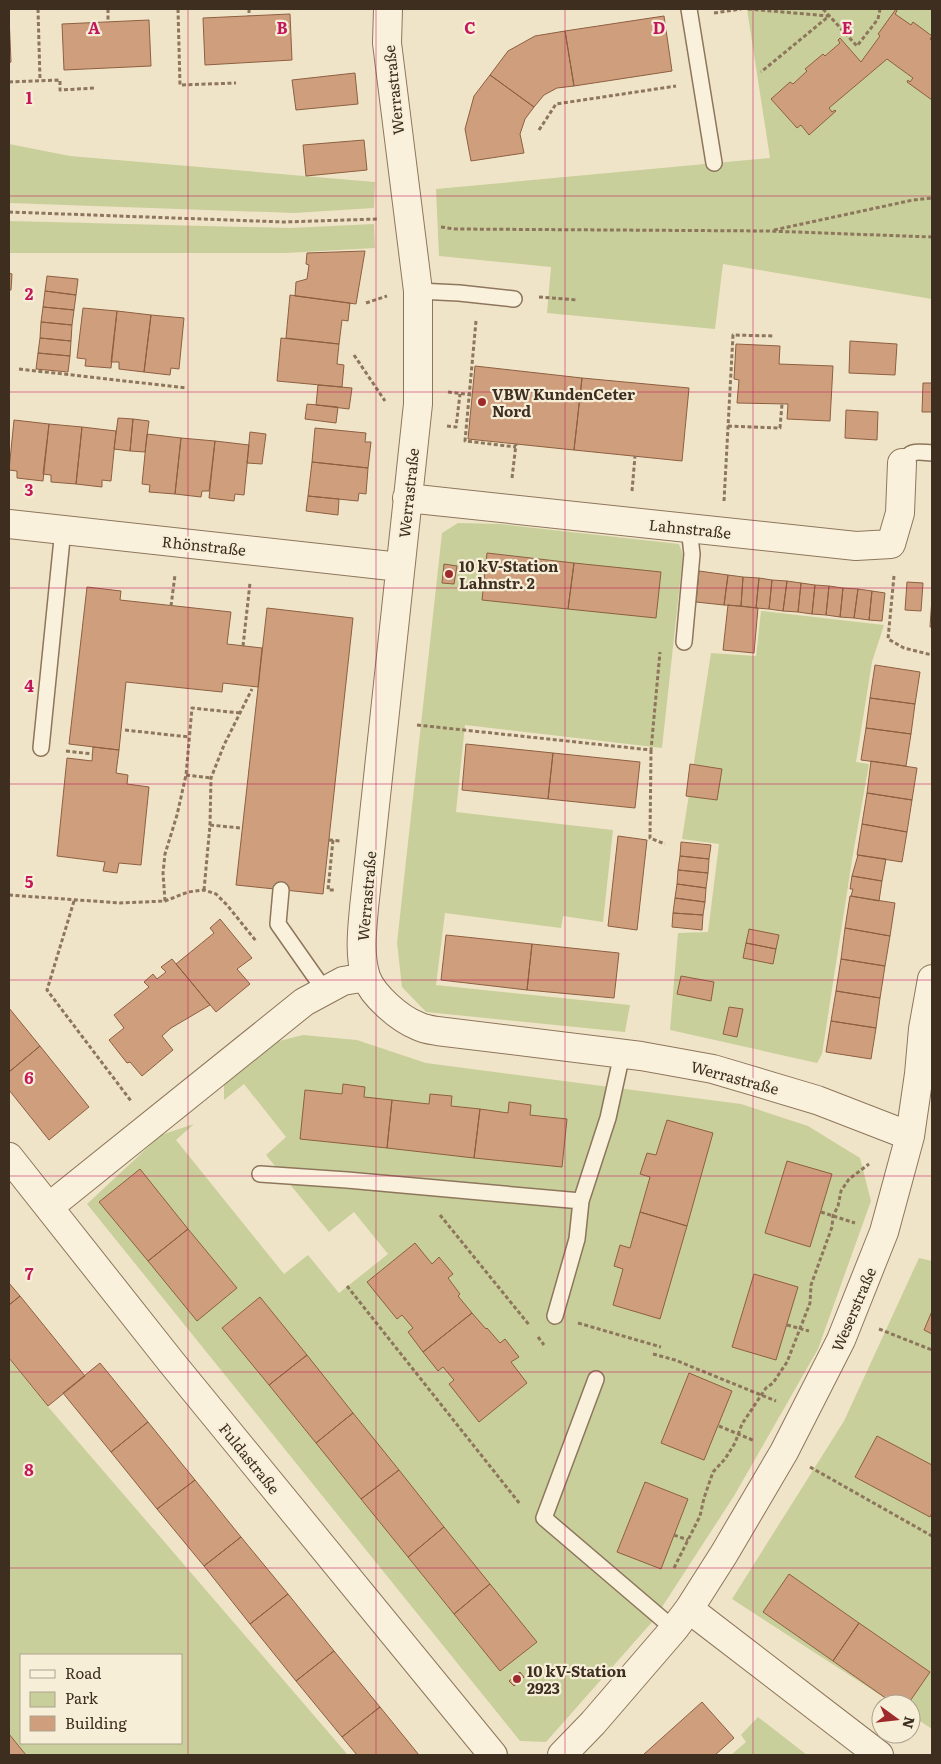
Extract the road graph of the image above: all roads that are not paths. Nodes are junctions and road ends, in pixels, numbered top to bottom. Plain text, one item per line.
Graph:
1 (388, 9) edge
2 (689, 9) edge
3 (714, 163) dead end
4 (418, 291) junction
5 (514, 299) road end
6 (932, 453) edge
7 (902, 463) joint
8 (407, 498) junction
9 (9, 524) edge
10 (689, 528) junction
11 (62, 529) junction
12 (400, 567) junction
13 (684, 642) dead end
14 (41, 748) dead end
15 (281, 890) dead end
16 (366, 977) junction
17 (932, 979) edge
18 (325, 991) junction
19 (622, 1054) junction
20 (910, 1136) junction
21 (9, 1157) edge
22 (260, 1174) dead end
23 (581, 1201) junction
24 (49, 1207) junction
25 (555, 1316) road end
26 (596, 1379) dead end
27 (682, 1619) junction
28 (876, 1753) edge
29 (494, 1755) edge
30 (562, 1755) edge

1 - 4 street, Werrastraße
2 - 3 lane
4 - 5 lane
4 - 8 street, Werrastraße
6 - 7 lane
7 - 10 street, Lahnstraße
8 - 10 street, Lahnstraße
8 - 12 street, Werrastraße
9 - 11 street, Rhönstraße
10 - 13 lane
11 - 12 street, Rhönstraße
11 - 14 lane
12 - 16 street, Werrastraße
15 - 18 lane
16 - 18 street
16 - 19 street, Werrastraße
17 - 20 street, Weserstraße
18 - 24 street
19 - 20 street, Werrastraße
19 - 23 lane
20 - 27 street, Weserstraße
21 - 24 street, Fuldastraße
22 - 23 lane
23 - 25 lane
24 - 29 street, Fuldastraße
26 - 27 lane
27 - 28 street
27 - 30 street, Weserstraße

